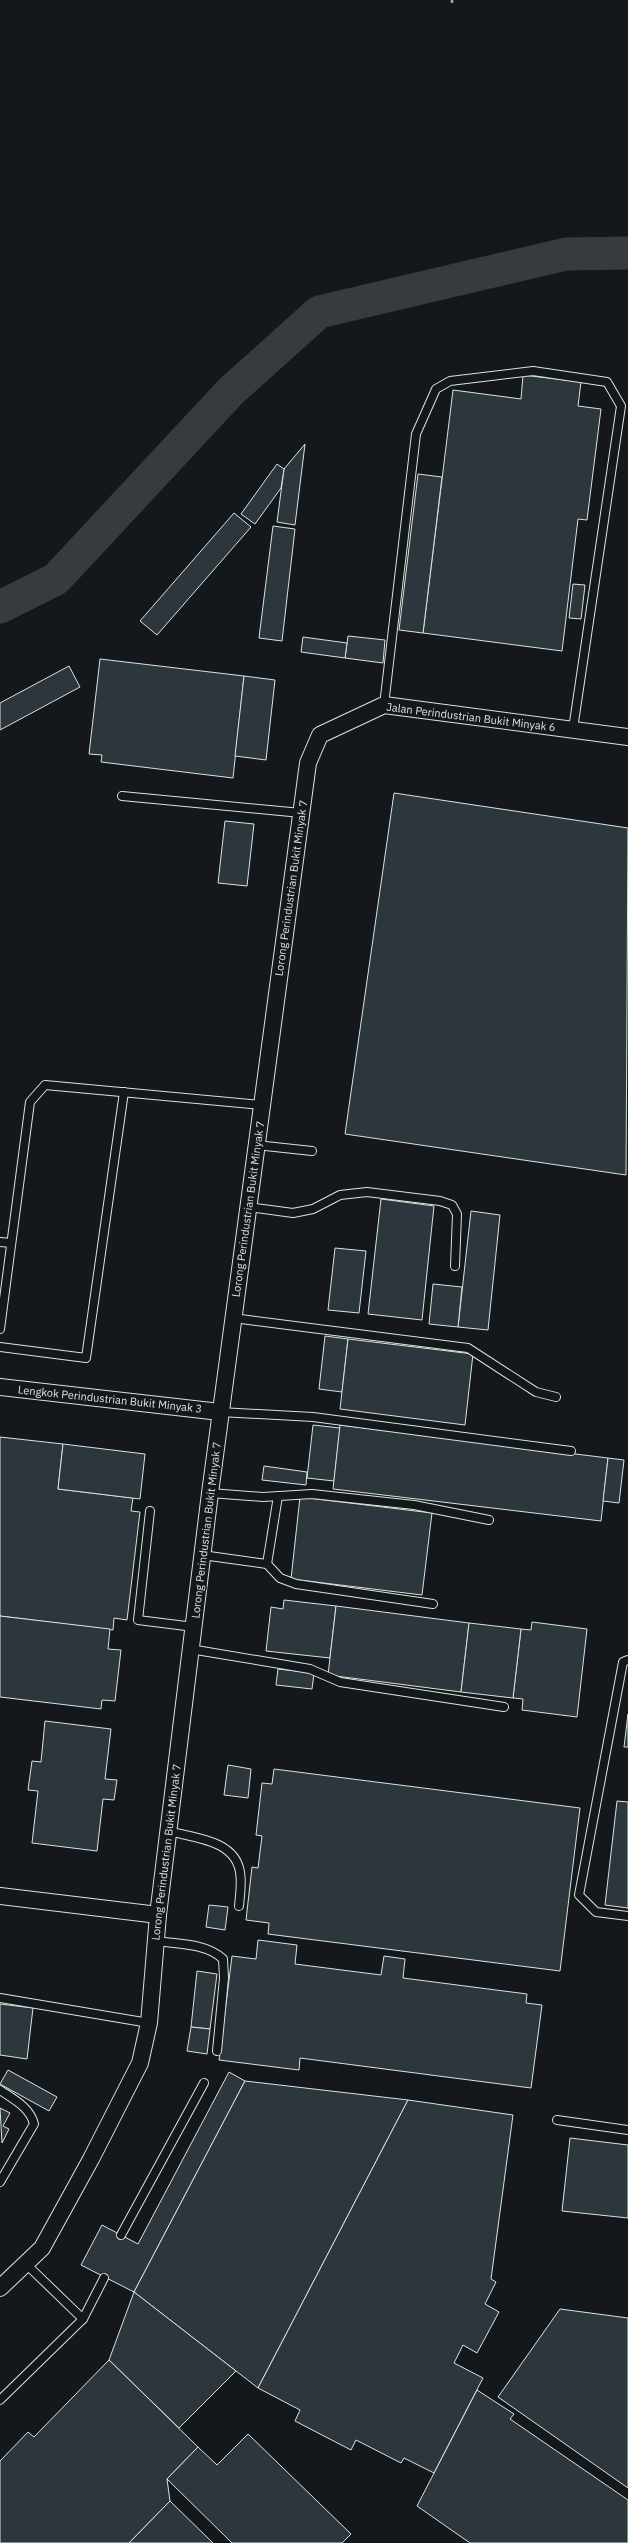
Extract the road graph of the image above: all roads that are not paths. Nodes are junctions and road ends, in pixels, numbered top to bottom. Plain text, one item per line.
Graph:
1 (384, 705) junction
2 (573, 728) junction
3 (320, 735) joint
4 (628, 737) edge
5 (122, 796) dead end
6 (301, 812) junction
7 (124, 1092) junction
8 (262, 1105) junction
9 (256, 1145) junction
10 (312, 1151) dead end
11 (248, 1207) junction
12 (0, 1242) edge
13 (11, 1243) junction
14 (455, 1266) dead end
15 (233, 1318) junction
16 (0, 1329) edge
17 (0, 1346) edge
18 (0, 1387) edge
19 (556, 1397) dead end
20 (220, 1412) junction
21 (571, 1451) dead end
22 (210, 1493) junction
23 (278, 1496) junction
24 (150, 1511) dead end
25 (490, 1520) dead end
26 (202, 1555) junction
27 (267, 1564) junction
28 (433, 1604) dead end
29 (194, 1627) junction
30 (190, 1649) junction
31 (628, 1660) edge
32 (504, 1706) dead end
33 (168, 1832) junction
34 (0, 1896) edge
35 (239, 1906) dead end
36 (158, 1915) junction
37 (628, 1916) edge
38 (155, 1941) junction
39 (0, 1998) edge
40 (150, 2023) junction
41 (217, 2050) dead end
42 (204, 2083) dead end
43 (0, 2090) edge
44 (558, 2120) dead end
45 (628, 2130) edge
46 (0, 2182) edge
47 (121, 2235) dead end
48 (25, 2263) junction
49 (104, 2278) dead end
50 (1, 2286) edge
51 (83, 2319) junction
52 (0, 2400) edge

1 - 2 street, Jalan Perindustrian Bukit Minyak 6
1 - 2 lane
1 - 3 street, Jalan Perindustrian Bukit Minyak 6
2 - 4 street, Jalan Perindustrian Bukit Minyak 6
3 - 6 street, Lorong Perindustrian Bukit Minyak 7
5 - 6 lane
6 - 8 street, Lorong Perindustrian Bukit Minyak 7
7 - 8 lane
7 - 13 lane
7 - 17 lane
8 - 9 street, Lorong Perindustrian Bukit Minyak 7
9 - 10 lane
9 - 11 street, Lorong Perindustrian Bukit Minyak 7
11 - 14 lane
11 - 15 street, Lorong Perindustrian Bukit Minyak 7
12 - 13 lane
13 - 16 lane
15 - 19 lane
15 - 20 street, Lorong Perindustrian Bukit Minyak 7
18 - 20 street, Lengkok Perindustrian Bukit Minyak 3
20 - 21 lane
20 - 22 street, Lorong Perindustrian Bukit Minyak 7
22 - 23 lane
22 - 26 street, Lorong Perindustrian Bukit Minyak 7
23 - 25 lane
23 - 27 lane
24 - 29 lane
26 - 27 lane
26 - 29 street, Lorong Perindustrian Bukit Minyak 7
27 - 28 lane
29 - 30 street, Lorong Perindustrian Bukit Minyak 7
30 - 32 lane
30 - 33 street, Lorong Perindustrian Bukit Minyak 7
31 - 37 lane
33 - 35 lane
33 - 36 street, Lorong Perindustrian Bukit Minyak 7
34 - 36 street
36 - 38 street, Lorong Perindustrian Bukit Minyak 7
38 - 40 street, Lorong Perindustrian Bukit Minyak 7
38 - 41 lane
39 - 40 lane
40 - 48 street, Lorong Perindustrian Bukit Minyak 7
42 - 47 lane
43 - 46 lane
44 - 45 lane
48 - 50 street, Lorong Perindustrian Bukit Minyak 7
48 - 51 lane
49 - 51 lane
51 - 52 lane

